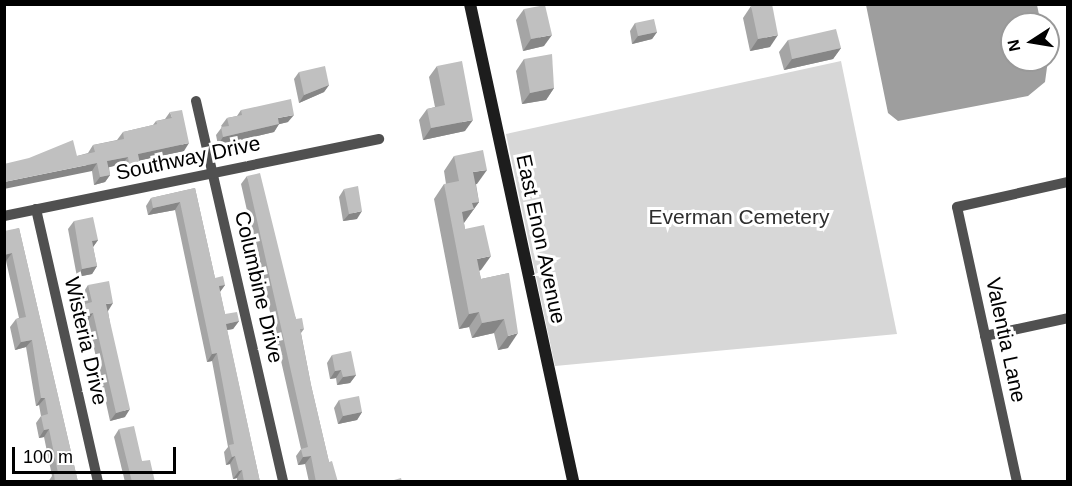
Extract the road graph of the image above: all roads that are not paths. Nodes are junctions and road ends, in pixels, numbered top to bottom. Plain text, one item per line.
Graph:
1 (470, 4) edge
2 (196, 101) dead end
3 (379, 139) dead end
4 (213, 172) junction
5 (1068, 182) edge
6 (36, 209) junction
7 (4, 216) edge
8 (1068, 318) edge
9 (985, 336) junction
10 (98, 482) edge
11 (282, 482) edge
12 (573, 482) edge
13 (1017, 482) edge

1 - 12 street, East Enon Avenue
2 - 4 street, Columbine Drive
3 - 4 street, Southway Drive
4 - 6 street, Southway Drive
4 - 11 street, Columbine Drive
5 - 9 street, Valentia Lane
6 - 7 street, Southway Drive
6 - 10 street, Wisteria Drive
8 - 9 street
9 - 13 street, Valentia Lane

